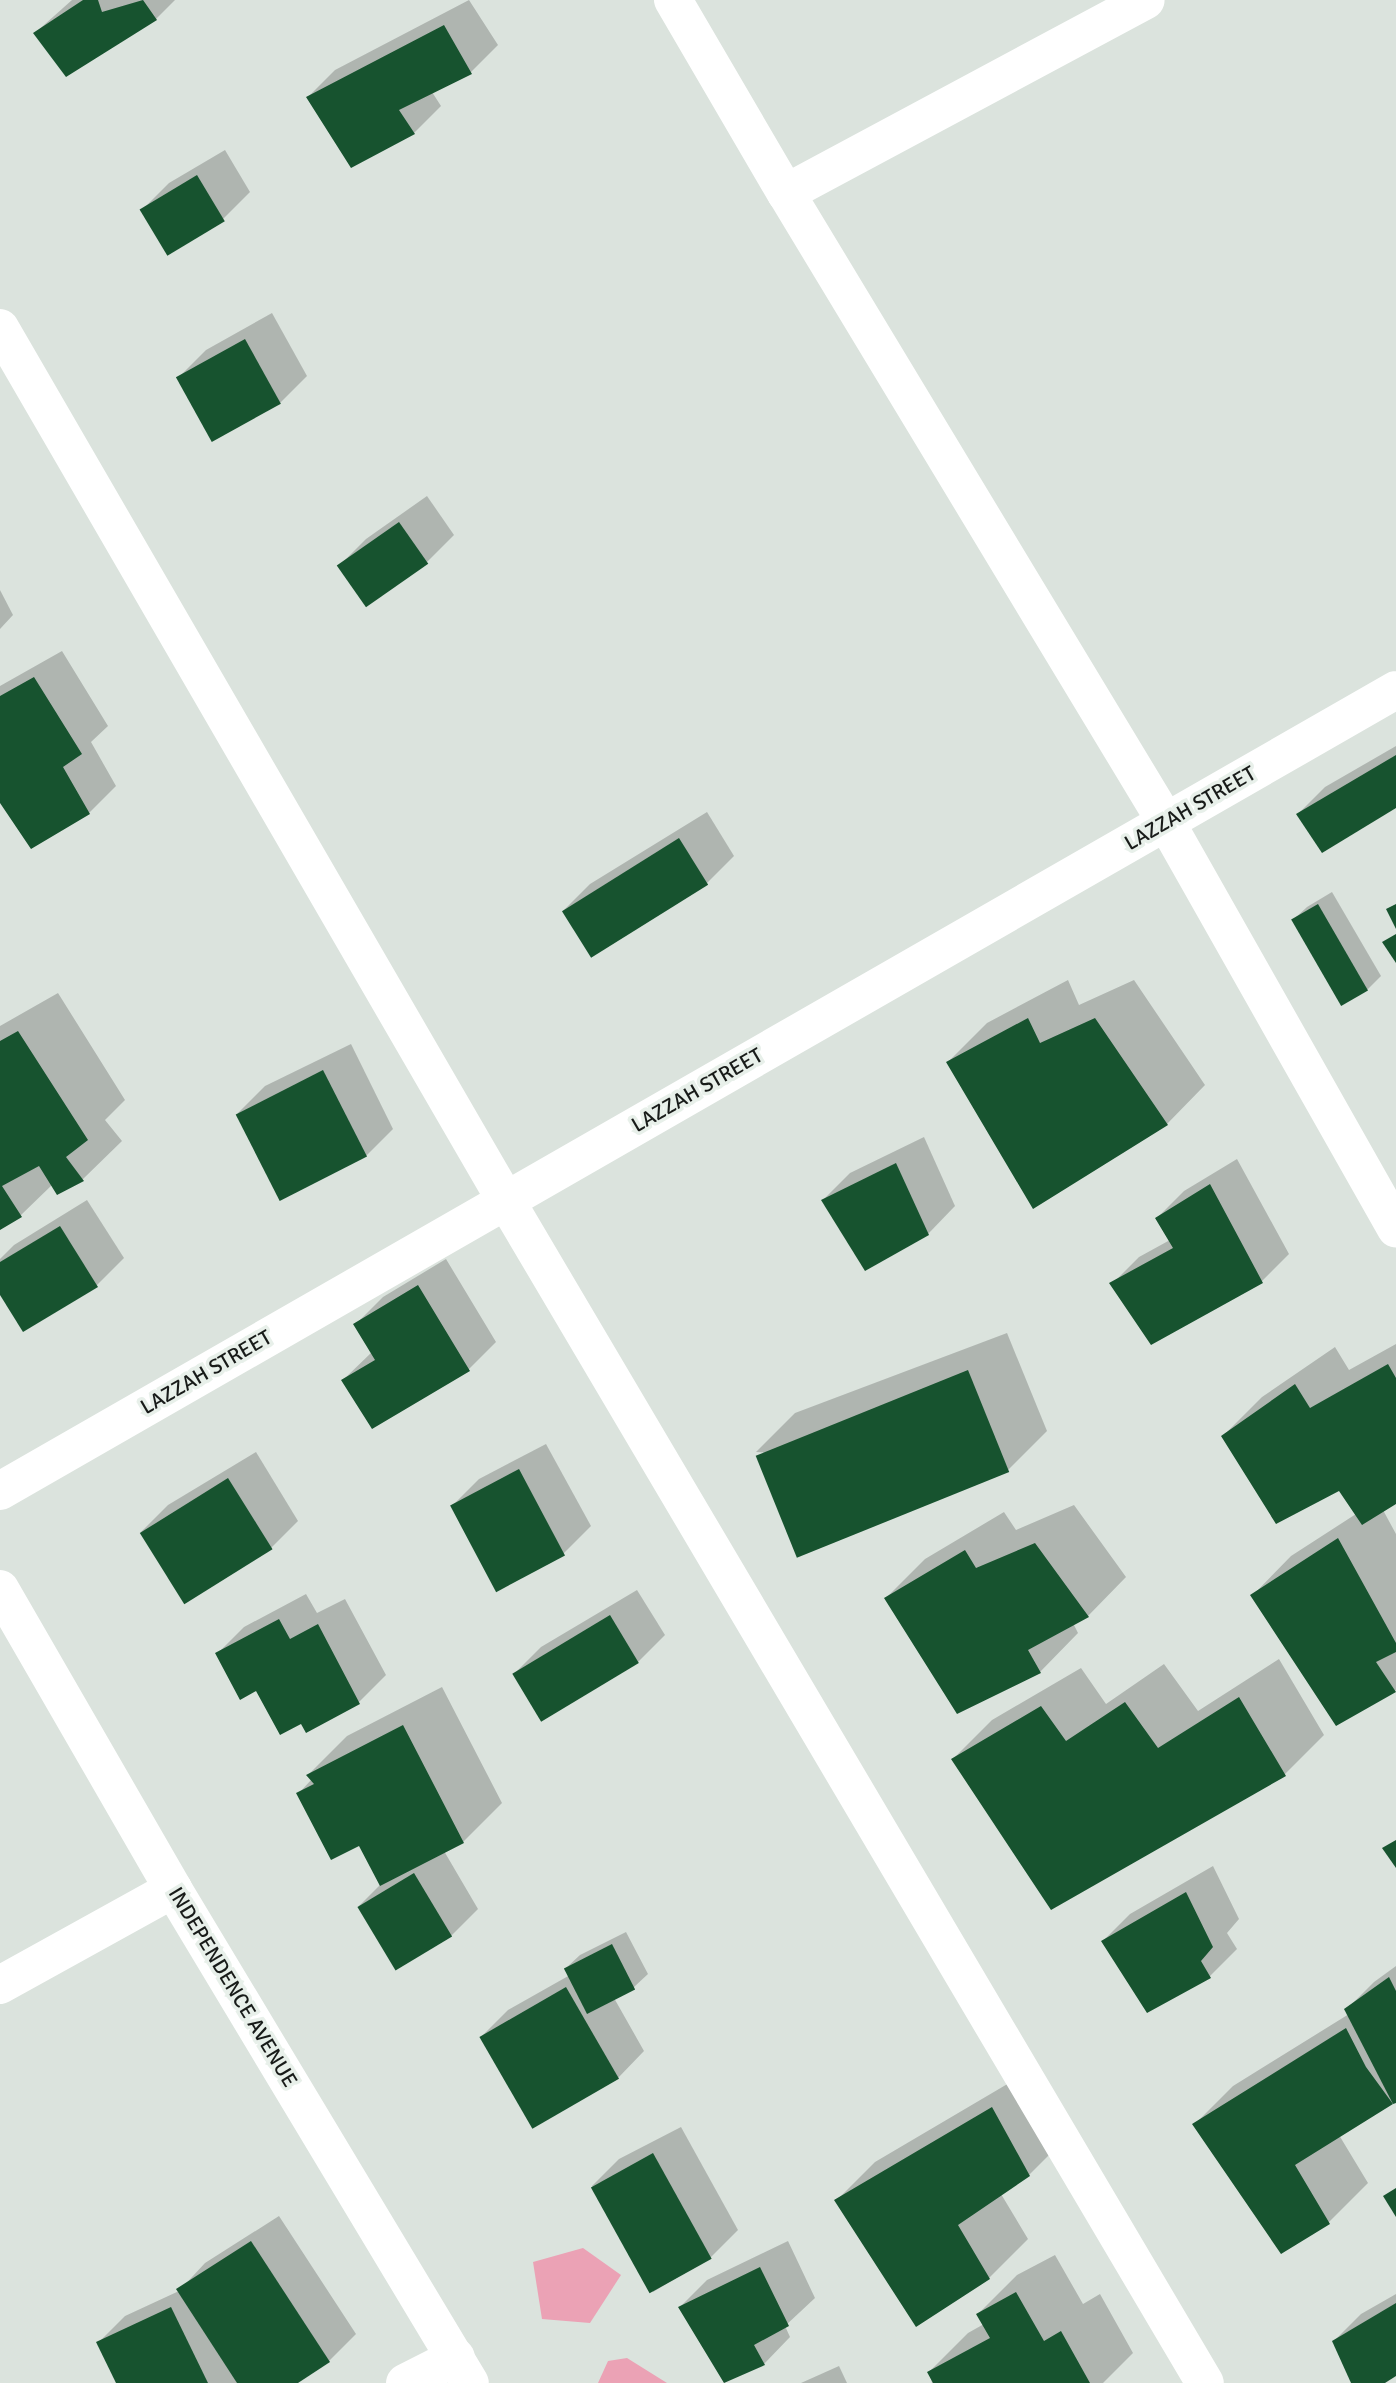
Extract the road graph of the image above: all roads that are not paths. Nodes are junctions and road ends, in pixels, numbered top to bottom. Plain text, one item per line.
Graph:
1 (673, 0) edge
2 (1146, 0) edge
3 (786, 193) junction
4 (0, 328) edge
5 (1396, 690) edge
6 (1166, 822) junction
7 (505, 1199) junction
8 (1396, 1228) edge
9 (0, 1491) edge
10 (0, 1589) edge
11 (173, 1889) junction
12 (0, 1985) edge
13 (463, 2370) edge
14 (405, 2383) edge
15 (1205, 2383) edge

1 - 3 street
2 - 3 street
3 - 6 street
4 - 7 street
5 - 6 street, LAZZAH STREET
6 - 7 street, LAZZAH STREET
6 - 8 street
7 - 9 street, LAZZAH STREET
7 - 15 street
10 - 11 street, INDEPENDENCE AVENUE
11 - 12 street
11 - 13 street, INDEPENDENCE AVENUE
13 - 14 street

